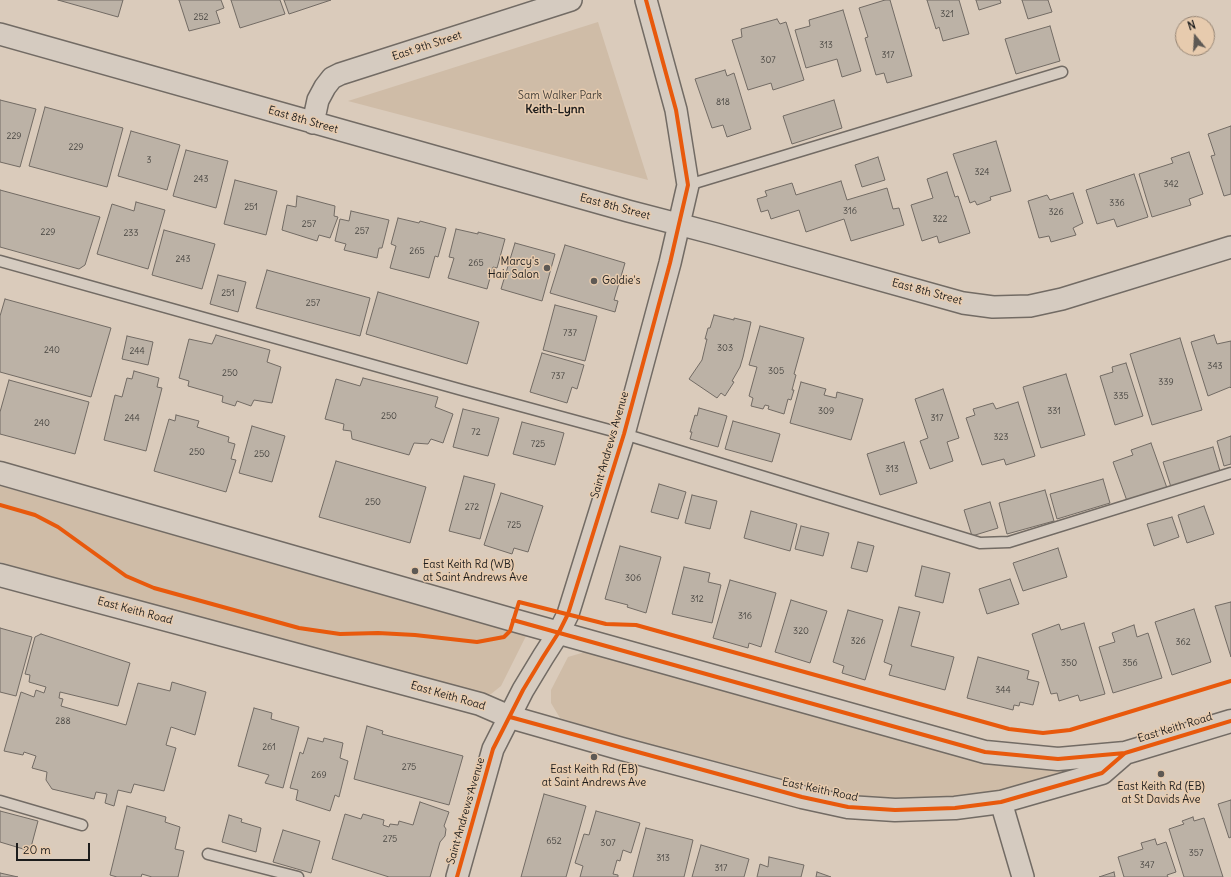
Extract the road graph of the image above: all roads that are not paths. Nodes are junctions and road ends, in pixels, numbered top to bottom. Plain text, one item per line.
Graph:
1 (571, 0) edge
2 (646, 0) edge
3 (0, 34) edge
4 (1062, 72) dead end
5 (313, 123) junction
6 (688, 185) junction
7 (680, 224) junction
8 (1231, 247) edge
9 (0, 261) edge
10 (624, 434) junction
11 (0, 473) edge
12 (1231, 473) edge
13 (0, 575) edge
14 (559, 632) junction
15 (510, 717) junction
16 (1231, 721) edge
17 (1125, 753) junction
18 (0, 801) edge
19 (1001, 802) junction
20 (82, 825) dead end
21 (208, 854) dead end
22 (298, 877) edge
23 (457, 877) edge
24 (1023, 877) edge

1 - 5 street, East 9th Street
2 - 6 street, Saint Andrews Avenue
3 - 5 street, East 8th Street
4 - 6 lane
5 - 7 street, East 8th Street
6 - 7 street, Saint Andrews Avenue
7 - 8 street, East 8th Street
7 - 10 street, Saint Andrews Avenue
9 - 10 lane
10 - 12 lane
10 - 14 street, Saint Andrews Avenue
11 - 14 street, East Keith Road
13 - 15 street, East Keith Road
14 - 15 street, Saint Andrews Avenue
14 - 17 street, East Keith Road
15 - 19 street, East Keith Road
15 - 23 street, Saint Andrews Avenue
16 - 17 street, East Keith Road
17 - 19 street, East Keith Road
18 - 20 lane
19 - 24 street
21 - 22 lane

